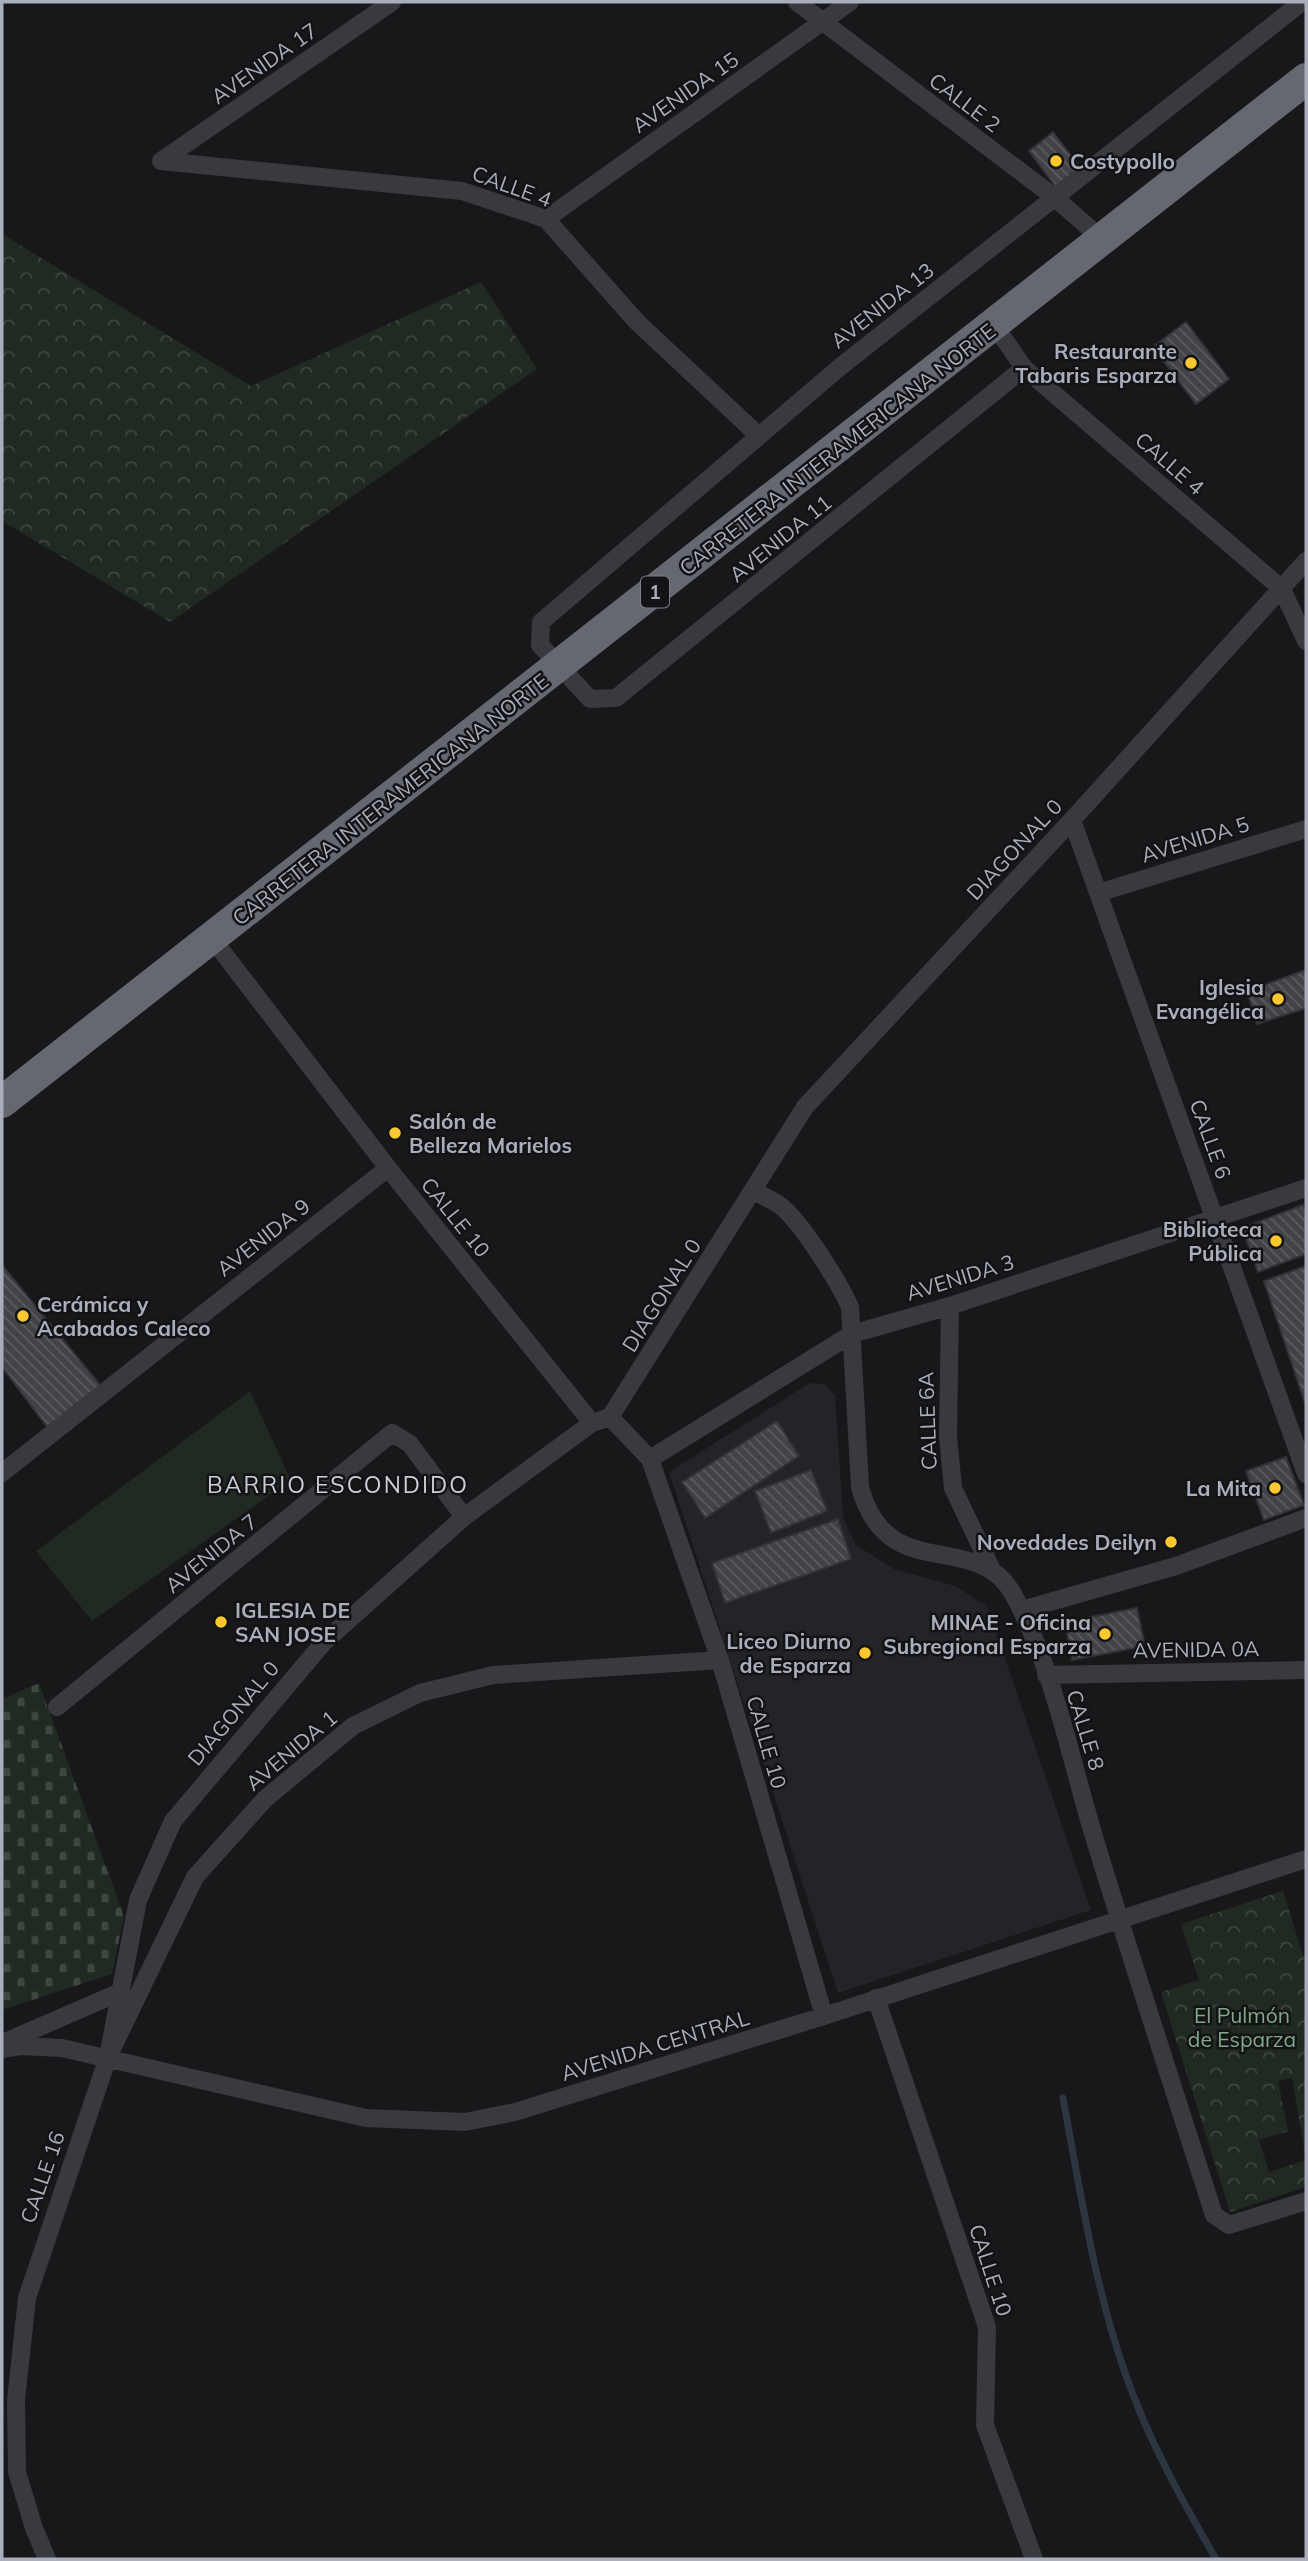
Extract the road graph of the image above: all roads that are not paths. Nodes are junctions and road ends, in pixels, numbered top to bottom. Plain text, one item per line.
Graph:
1 (392, 2) edge
2 (797, 2) edge
3 (850, 2) edge
4 (1303, 2) edge
5 (822, 23) junction
6 (1306, 79) edge
7 (1306, 102) edge
8 (161, 161) joint
9 (1180, 181) junction
10 (1054, 197) junction
11 (546, 219) junction
12 (1103, 240) junction
13 (995, 326) junction
14 (1024, 368) junction
15 (760, 436) junction
16 (1306, 561) edge
17 (1282, 589) junction
18 (1306, 641) edge
19 (560, 668) junction
20 (1072, 820) junction
21 (1306, 829) edge
22 (1098, 893) junction
23 (211, 937) junction
24 (2, 1102) edge
25 (388, 1168) junction
26 (1306, 1188) edge
27 (753, 1191) junction
28 (1216, 1219) junction
29 (950, 1306) junction
30 (852, 1334) junction
31 (610, 1417) junction
32 (592, 1423) junction
33 (650, 1459) junction
34 (2, 1473) edge
35 (1306, 1474) edge
36 (464, 1517) junction
37 (1306, 1518) edge
38 (991, 1568) junction
39 (1022, 1610) junction
40 (720, 1660) junction
41 (1306, 1670) edge
42 (1046, 1675) junction
43 (57, 1707) dead end
44 (1306, 1859) edge
45 (1119, 1919) junction
46 (120, 1992) junction
47 (876, 1998) junction
48 (824, 2016) junction
49 (2, 2043) edge
50 (2, 2049) edge
51 (107, 2057) junction
52 (1306, 2202) edge
53 (47, 2559) edge
54 (1034, 2559) edge

1 - 8 street, AVENIDA 17
2 - 5 street, CALLE 2
3 - 5 street, AVENIDA 15
4 - 10 street, AVENIDA 13
5 - 10 street, CALLE 2
5 - 11 street, AVENIDA 15
6 - 9 highway, CARRETERA INTERAMERICANA NORTE / 1
7 - 9 highway
8 - 11 street, CALLE 4
9 - 12 highway, CARRETERA INTERAMERICANA NORTE / 1
10 - 12 street, CALLE 2
10 - 15 street, AVENIDA 13
11 - 15 street, CALLE 4
12 - 13 highway, CARRETERA INTERAMERICANA NORTE / 1
13 - 14 street, CALLE 4
13 - 19 highway, CARRETERA INTERAMERICANA NORTE / 1
14 - 17 street, CALLE 4
14 - 19 street, AVENIDA 11
15 - 19 street, AVENIDA 13
16 - 17 street, DIAGONAL 0
17 - 18 street, CALLE 4
17 - 20 street, DIAGONAL 0
19 - 23 highway, CARRETERA INTERAMERICANA NORTE / 1
20 - 22 street, CALLE 6
20 - 27 street, DIAGONAL 0
21 - 22 street, AVENIDA 5
22 - 28 street, CALLE 6
23 - 24 highway, CARRETERA INTERAMERICANA NORTE / 1
23 - 25 street, CALLE 10
25 - 32 street, CALLE 10
25 - 34 street, AVENIDA 9
26 - 28 street, AVENIDA 3
27 - 30 street
27 - 31 street, DIAGONAL 0
28 - 29 street, AVENIDA 3
28 - 35 street, CALLE 6
29 - 30 street, AVENIDA 3
29 - 38 street, CALLE 6A
30 - 33 street, AVENIDA 3
30 - 38 street
31 - 32 street, DIAGONAL 0
31 - 33 street, CALLE 10
32 - 36 street, DIAGONAL 0
33 - 40 street, CALLE 10
36 - 43 street, AVENIDA 7
36 - 46 street, DIAGONAL 0
37 - 39 street
38 - 39 street, CALLE 8
39 - 42 street, CALLE 8
40 - 48 street, CALLE 10
40 - 51 street, AVENIDA 1
41 - 42 street, AVENIDA 0A
42 - 45 street, CALLE 8
44 - 45 street, AVENIDA CENTRAL
45 - 47 street, AVENIDA CENTRAL
45 - 52 street, CALLE 8
46 - 49 street
46 - 51 street, DIAGONAL 0
47 - 48 street, AVENIDA CENTRAL
47 - 54 street, CALLE 10
48 - 51 street, AVENIDA CENTRAL
50 - 51 street, AVENIDA CENTRAL
51 - 53 street, CALLE 16

